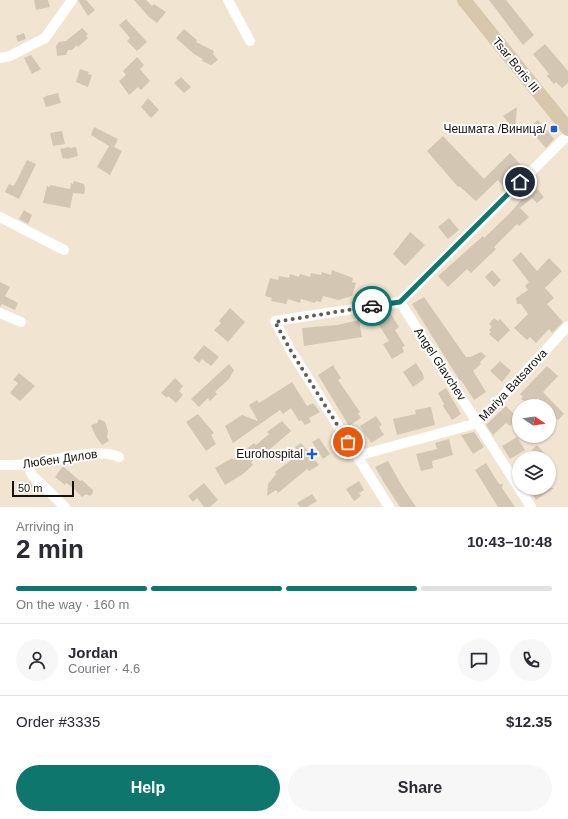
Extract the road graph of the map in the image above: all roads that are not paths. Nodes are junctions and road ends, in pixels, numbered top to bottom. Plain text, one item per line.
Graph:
1 (72, 0) edge
2 (228, 0) edge
3 (464, 0) edge
4 (250, 41) dead end
5 (0, 58) edge
6 (568, 129) edge
7 (568, 135) edge
8 (0, 216) edge
9 (64, 250) dead end
10 (400, 302) junction
11 (0, 313) edge
12 (21, 322) dead end
13 (568, 326) edge
14 (478, 423) junction
15 (357, 456) junction
16 (119, 457) dead end
17 (27, 464) junction
18 (0, 465) edge
19 (512, 477) edge
20 (523, 495) edge
21 (65, 507) edge
22 (389, 507) edge
23 (531, 507) edge

1 - 5 street
2 - 4 street
3 - 6 street, Tsar Boris III
7 - 10 street
8 - 9 street
10 - 14 street, Angel Glavchev
10 - 15 street
11 - 12 street
13 - 14 street, Mariya Batsarova
14 - 15 street, Mariya Batsarova
14 - 19 street, Angel Glavchev
15 - 22 street
16 - 17 street, Любен Дилов
17 - 18 street, Любен Дилов
17 - 21 street
20 - 23 street, Angel Glavchev

